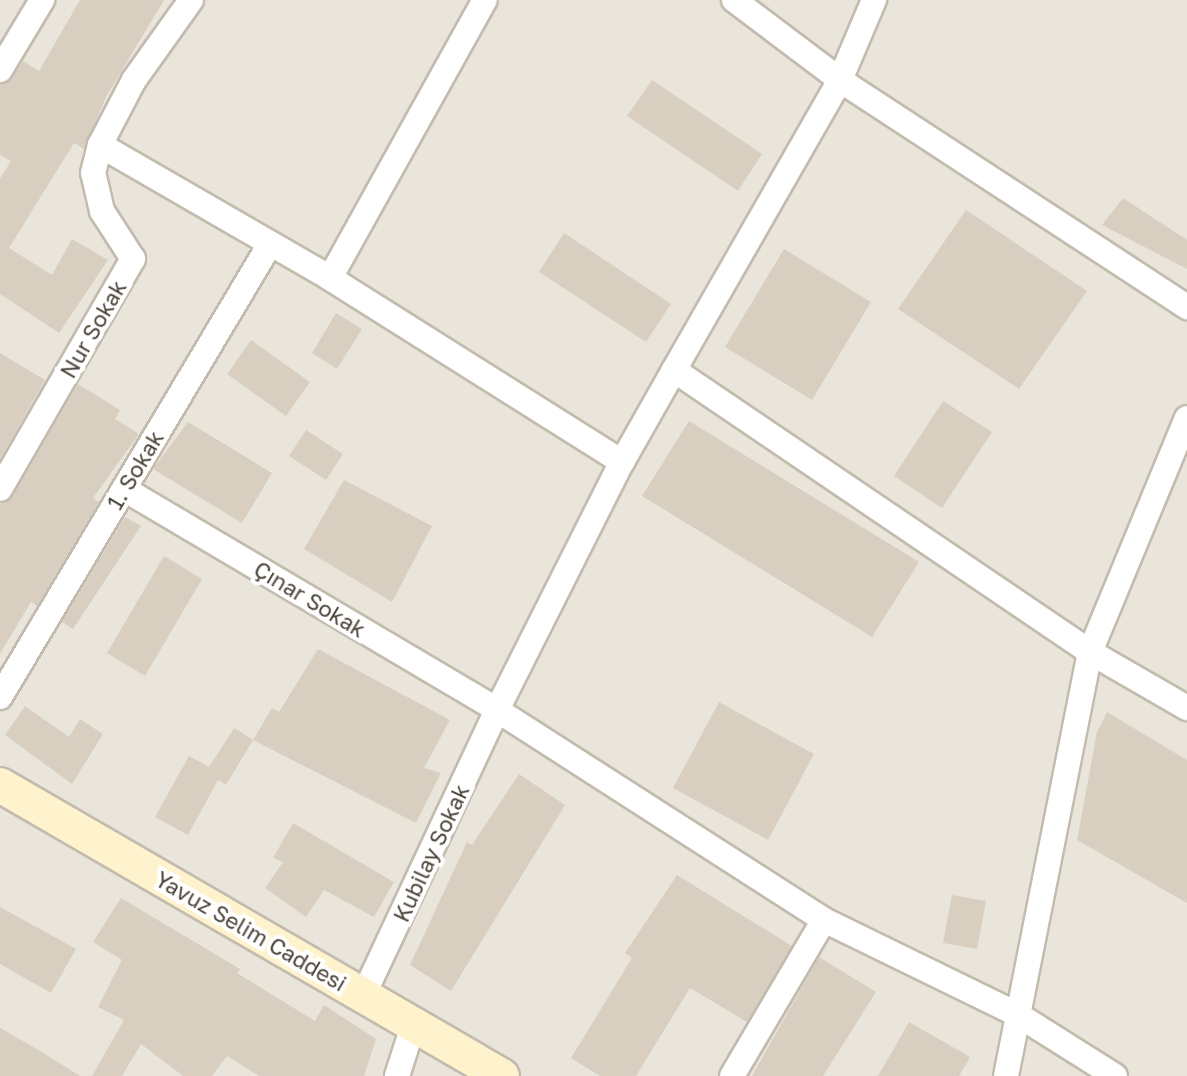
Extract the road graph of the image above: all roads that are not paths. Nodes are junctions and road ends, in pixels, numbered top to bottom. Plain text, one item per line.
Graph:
1 (42, 0) edge
2 (191, 0) edge
3 (485, 0) edge
4 (734, 0) edge
5 (874, 0) edge
6 (0, 70) edge
7 (840, 80) junction
8 (100, 145) junction
9 (270, 244) junction
10 (330, 278) junction
11 (1187, 307) edge
12 (674, 370) junction
13 (1187, 418) edge
14 (622, 462) junction
15 (0, 489) edge
16 (124, 489) junction
17 (1090, 652) junction
18 (0, 697) edge
19 (1187, 708) edge
20 (497, 710) junction
21 (0, 785) edge
22 (824, 920) junction
23 (363, 996) junction
24 (1015, 1013) junction
25 (414, 1023) junction
26 (397, 1076) edge
27 (502, 1076) edge
28 (732, 1076) edge
29 (1006, 1076) edge
30 (1115, 1076) edge

1 - 6 street
2 - 8 street, Nur Sokak
3 - 10 street
4 - 7 street
5 - 7 street, Kubilay Sokak
7 - 11 street
7 - 12 street, Kubilay Sokak
8 - 9 street
8 - 15 street, Nur Sokak
9 - 10 street
9 - 16 street, 1. Sokak
10 - 14 street
12 - 14 street, Kubilay Sokak
12 - 17 street
13 - 17 street
14 - 20 street, Kubilay Sokak
16 - 18 street, 1. Sokak
16 - 20 street, Çınar Sokak
17 - 19 street
17 - 24 street
20 - 22 street, Çınar Sokak
20 - 23 street, Kubilay Sokak
21 - 23 street, Yavuz Selim Caddesi
22 - 24 street, Çınar Sokak
22 - 28 street
23 - 25 street, Yavuz Selim Caddesi
24 - 29 street
24 - 30 street, Çınar Sokak
25 - 26 street
25 - 27 street, Yavuz Selim Caddesi

